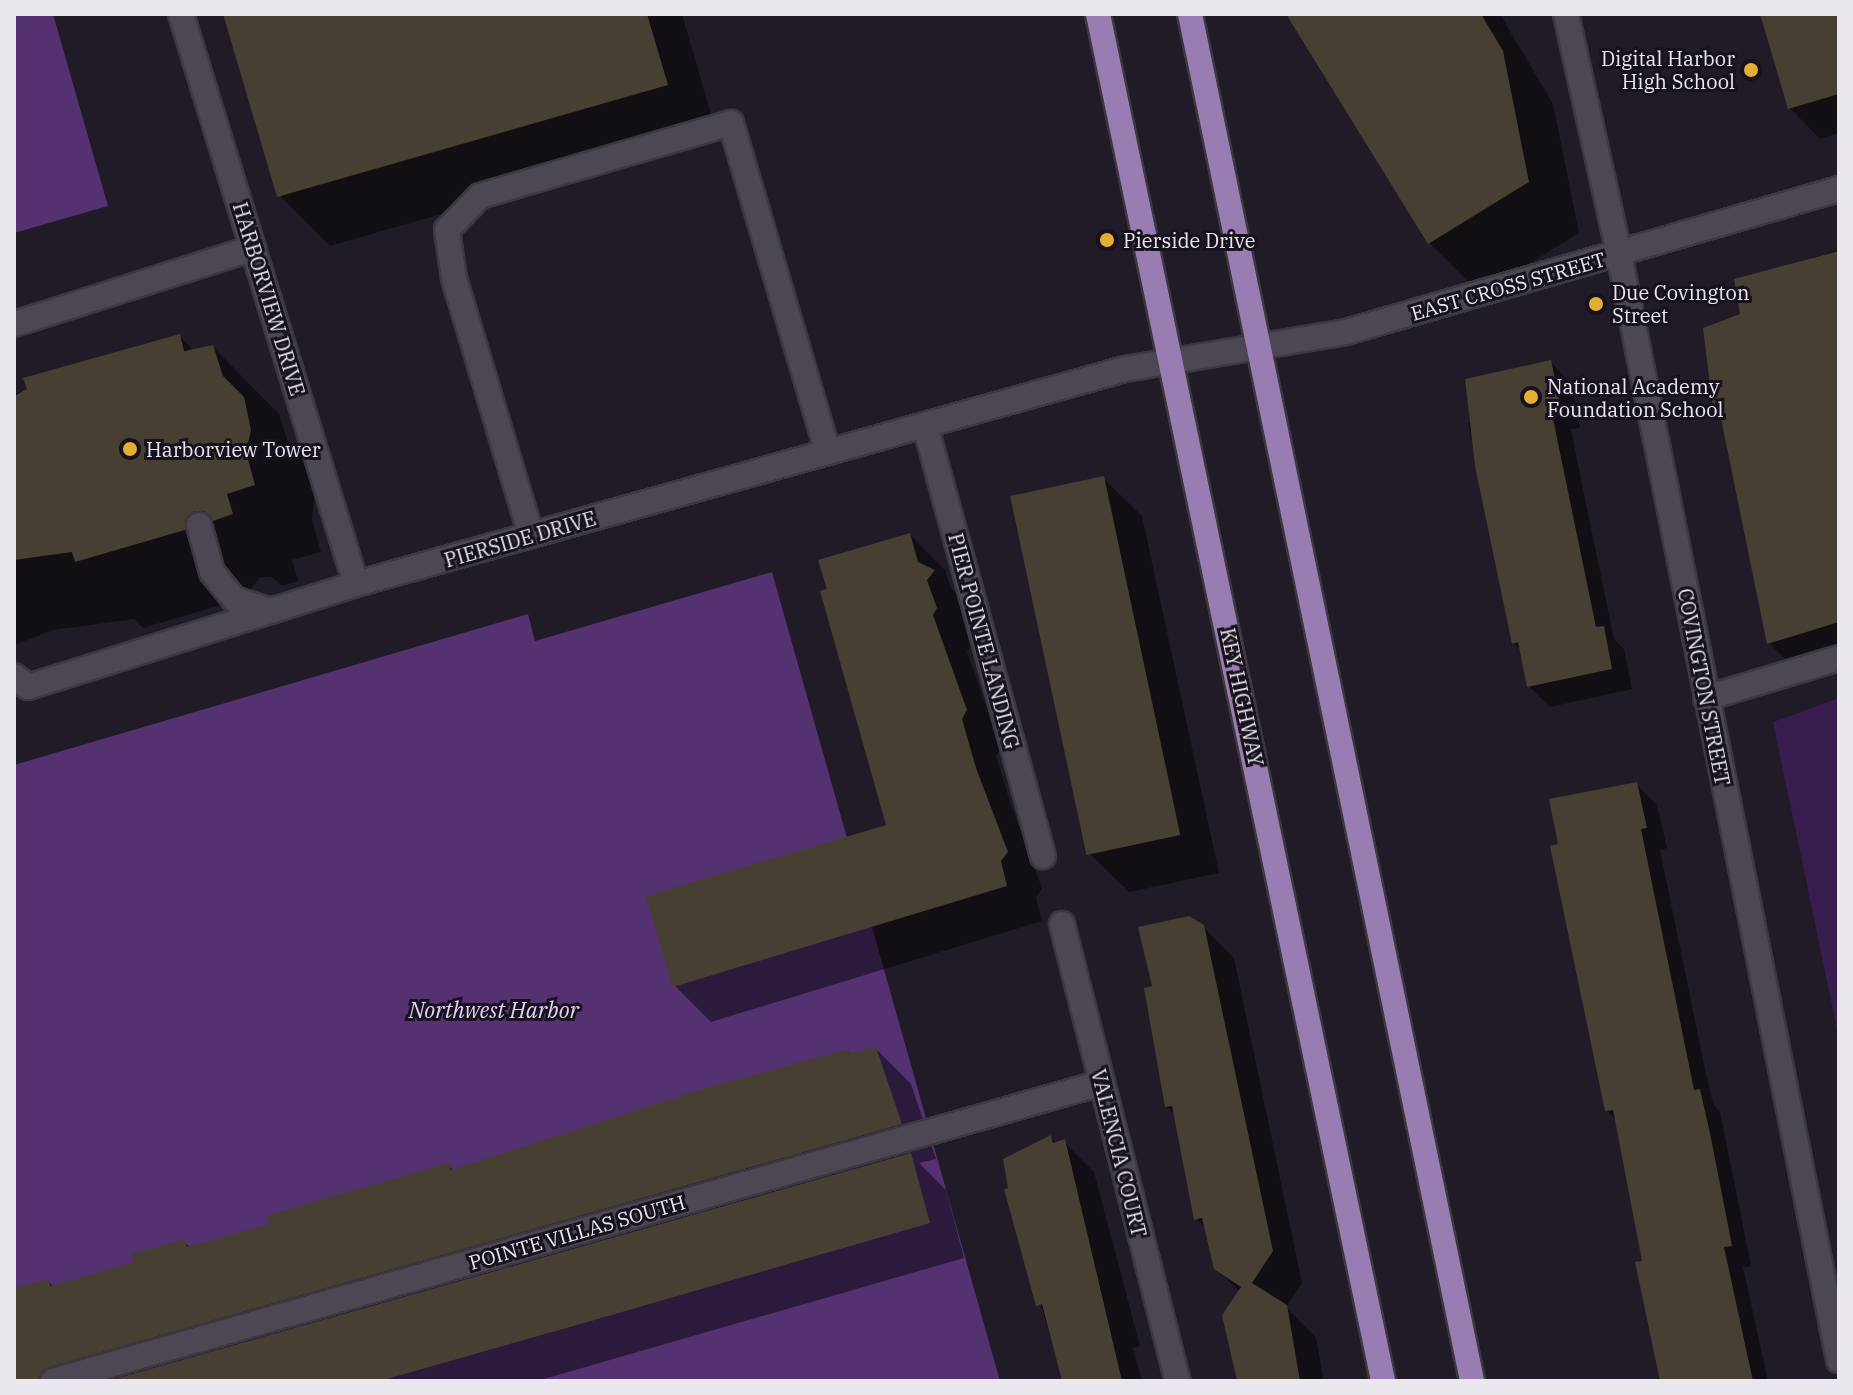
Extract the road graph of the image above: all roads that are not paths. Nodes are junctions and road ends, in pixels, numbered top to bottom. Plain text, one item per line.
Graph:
1 (181, 14) edge
2 (1098, 14) edge
3 (1190, 14) edge
4 (1566, 14) edge
5 (1839, 189) edge
6 (253, 248) junction
7 (1619, 254) junction
8 (14, 324) edge
9 (1259, 347) junction
10 (1172, 361) junction
11 (925, 425) junction
12 (828, 452) junction
13 (199, 525) dead end
14 (531, 535) junction
15 (356, 584) junction
16 (271, 611) junction
17 (1839, 658) edge
18 (14, 676) edge
19 (1706, 698) junction
20 (1043, 856) dead end
21 (1062, 924) dead end
22 (1101, 1083) junction
23 (1839, 1360) edge
24 (53, 1381) edge
25 (1178, 1381) edge
26 (1383, 1381) edge
27 (1472, 1381) edge

1 - 6 street, HARBORVIEW DRIVE
2 - 10 main road, KEY HIGHWAY
3 - 9 main road
4 - 7 street, COVINGTON STREET
5 - 7 street, EAST CROSS STREET
6 - 8 street
6 - 15 street, HARBORVIEW DRIVE
7 - 9 street, EAST CROSS STREET
7 - 19 street, COVINGTON STREET
9 - 10 street, EAST CROSS STREET
9 - 27 main road
10 - 11 street, PIERSIDE DRIVE
10 - 26 main road, KEY HIGHWAY
11 - 12 street, PIERSIDE DRIVE
11 - 20 street, PIER POINTE LANDING
12 - 14 street, PIERSIDE DRIVE
12 - 14 street
13 - 16 street
14 - 15 street, PIERSIDE DRIVE
15 - 16 street, PIERSIDE DRIVE
16 - 18 street, PIERSIDE DRIVE
17 - 19 street
19 - 23 street, COVINGTON STREET
21 - 22 street, VALENCIA COURT
22 - 24 street, POINTE VILLAS SOUTH
22 - 25 street, VALENCIA COURT

